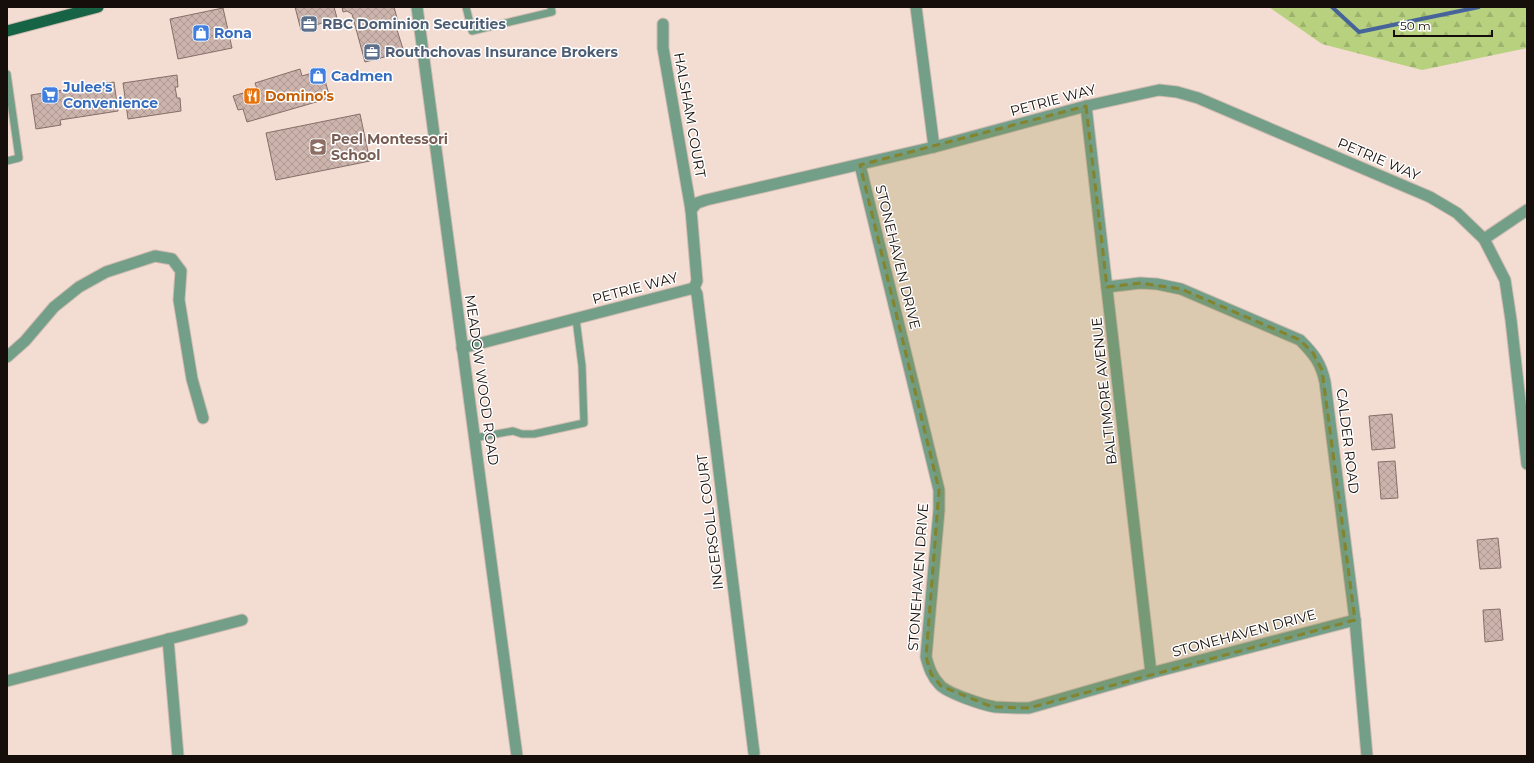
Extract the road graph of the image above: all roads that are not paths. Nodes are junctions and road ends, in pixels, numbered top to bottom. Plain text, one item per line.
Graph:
1 (98, 7) edge
2 (417, 7) edge
3 (466, 7) edge
4 (551, 7) edge
5 (916, 7) edge
6 (663, 24) dead end
7 (7, 31) edge
8 (7, 74) edge
9 (1086, 106) junction
10 (11, 131) edge
11 (934, 147) junction
12 (7, 161) edge
13 (860, 165) junction
14 (691, 210) junction
15 (1527, 210) edge
16 (1484, 239) junction
17 (1107, 287) junction
18 (694, 288) junction
19 (576, 319) junction
20 (462, 348) junction
21 (7, 357) edge
22 (203, 418) dead end
23 (474, 438) junction
24 (1527, 464) edge
25 (242, 620) dead end
26 (1355, 620) junction
27 (168, 639) junction
28 (1151, 673) junction
29 (7, 681) edge
30 (754, 753) dead end
31 (178, 756) edge
32 (517, 756) edge
33 (1367, 756) edge

1 - 7 main road
2 - 20 street, MEADOW WOOD ROAD
3 - 4 lane
5 - 11 street
6 - 14 street, HALSHAM COURT
8 - 10 lane
9 - 11 street, PETRIE WAY
9 - 16 street, PETRIE WAY
9 - 17 street, BALTIMORE AVENUE
10 - 12 lane
11 - 13 street, PETRIE WAY
13 - 14 street, PETRIE WAY
13 - 28 street, STONEHAVEN DRIVE
14 - 18 street, PETRIE WAY
15 - 16 street
16 - 24 street, PETRIE WAY
17 - 26 street, CALDER ROAD
17 - 28 street, BALTIMORE AVENUE
18 - 19 street, PETRIE WAY
18 - 30 street, INGERSOLL COURT
19 - 20 street, PETRIE WAY
19 - 23 lane
20 - 23 street, MEADOW WOOD ROAD
21 - 22 street
23 - 32 street, MEADOW WOOD ROAD
25 - 27 street
26 - 28 street, STONEHAVEN DRIVE
26 - 33 street, CALDER ROAD
27 - 29 street
27 - 31 street

